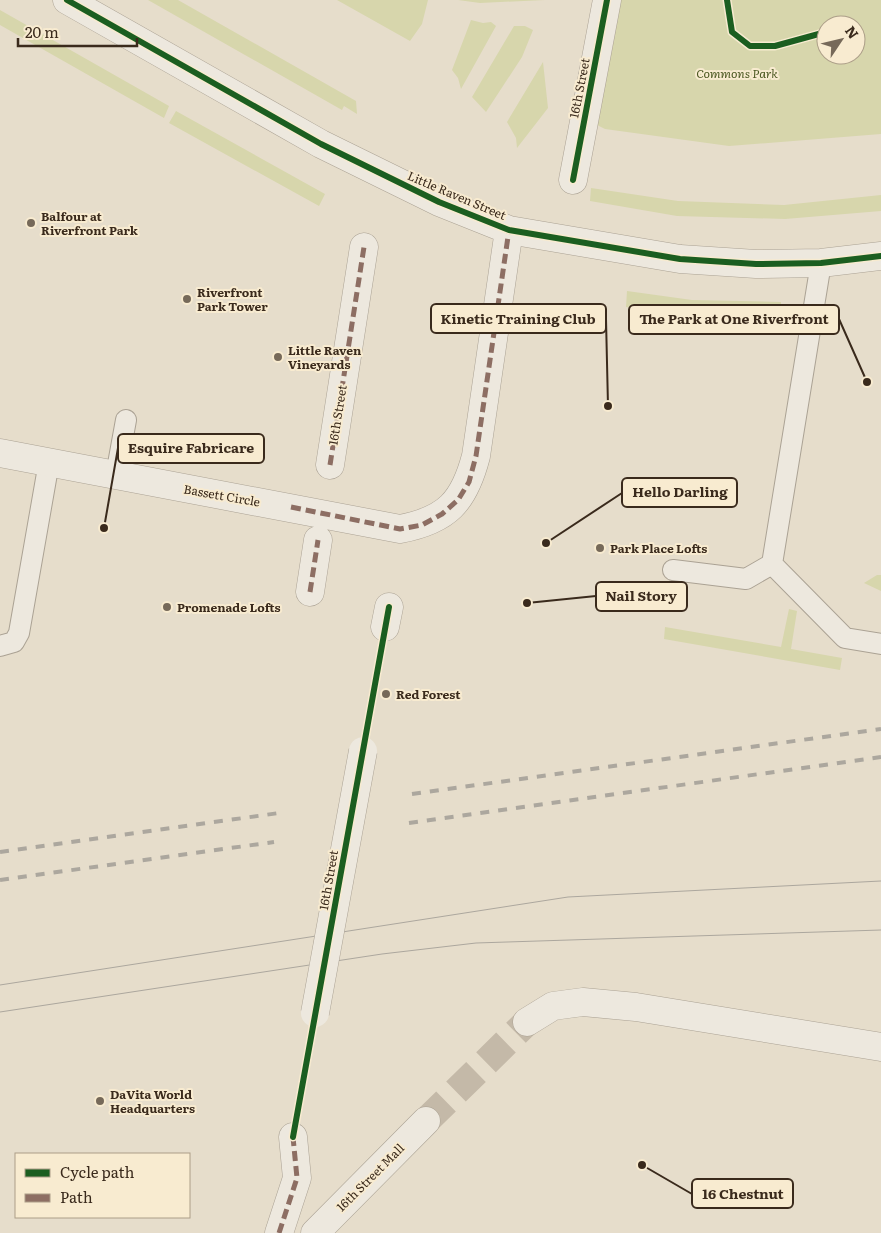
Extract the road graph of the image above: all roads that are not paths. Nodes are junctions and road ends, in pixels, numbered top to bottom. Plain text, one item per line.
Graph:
1 (67, 0) edge
2 (607, 0) edge
3 (573, 180) dead end
4 (509, 230) junction
5 (364, 247) dead end
6 (881, 256) edge
7 (821, 263) junction
8 (126, 420) dead end
9 (0, 453) edge
10 (48, 462) junction
11 (330, 465) dead end
12 (116, 475) junction
13 (318, 540) dead end
14 (772, 564) junction
15 (673, 570) dead end
16 (310, 592) dead end
17 (881, 644) edge
18 (0, 646) edge
19 (363, 751) dead end
20 (315, 1013) dead end
21 (527, 1022) tunnel mouth
22 (881, 1047) edge
23 (426, 1121) tunnel mouth
24 (293, 1137) dead end
25 (279, 1233) edge
26 (315, 1233) edge

1 - 4 street, Little Raven Street
2 - 3 street, 16th Street
4 - 7 street, Little Raven Street
4 - 12 street, Bassett Circle
5 - 11 street, 16th Street
6 - 7 street, Little Raven Street
7 - 14 lane
8 - 12 lane
9 - 10 street, Bassett Circle
10 - 12 street, Bassett Circle
10 - 18 lane
13 - 16 street
14 - 15 lane
14 - 17 lane
19 - 20 street, 16th Street, bridge
21 - 22 street
23 - 26 street, 16th Street Mall
24 - 25 street

